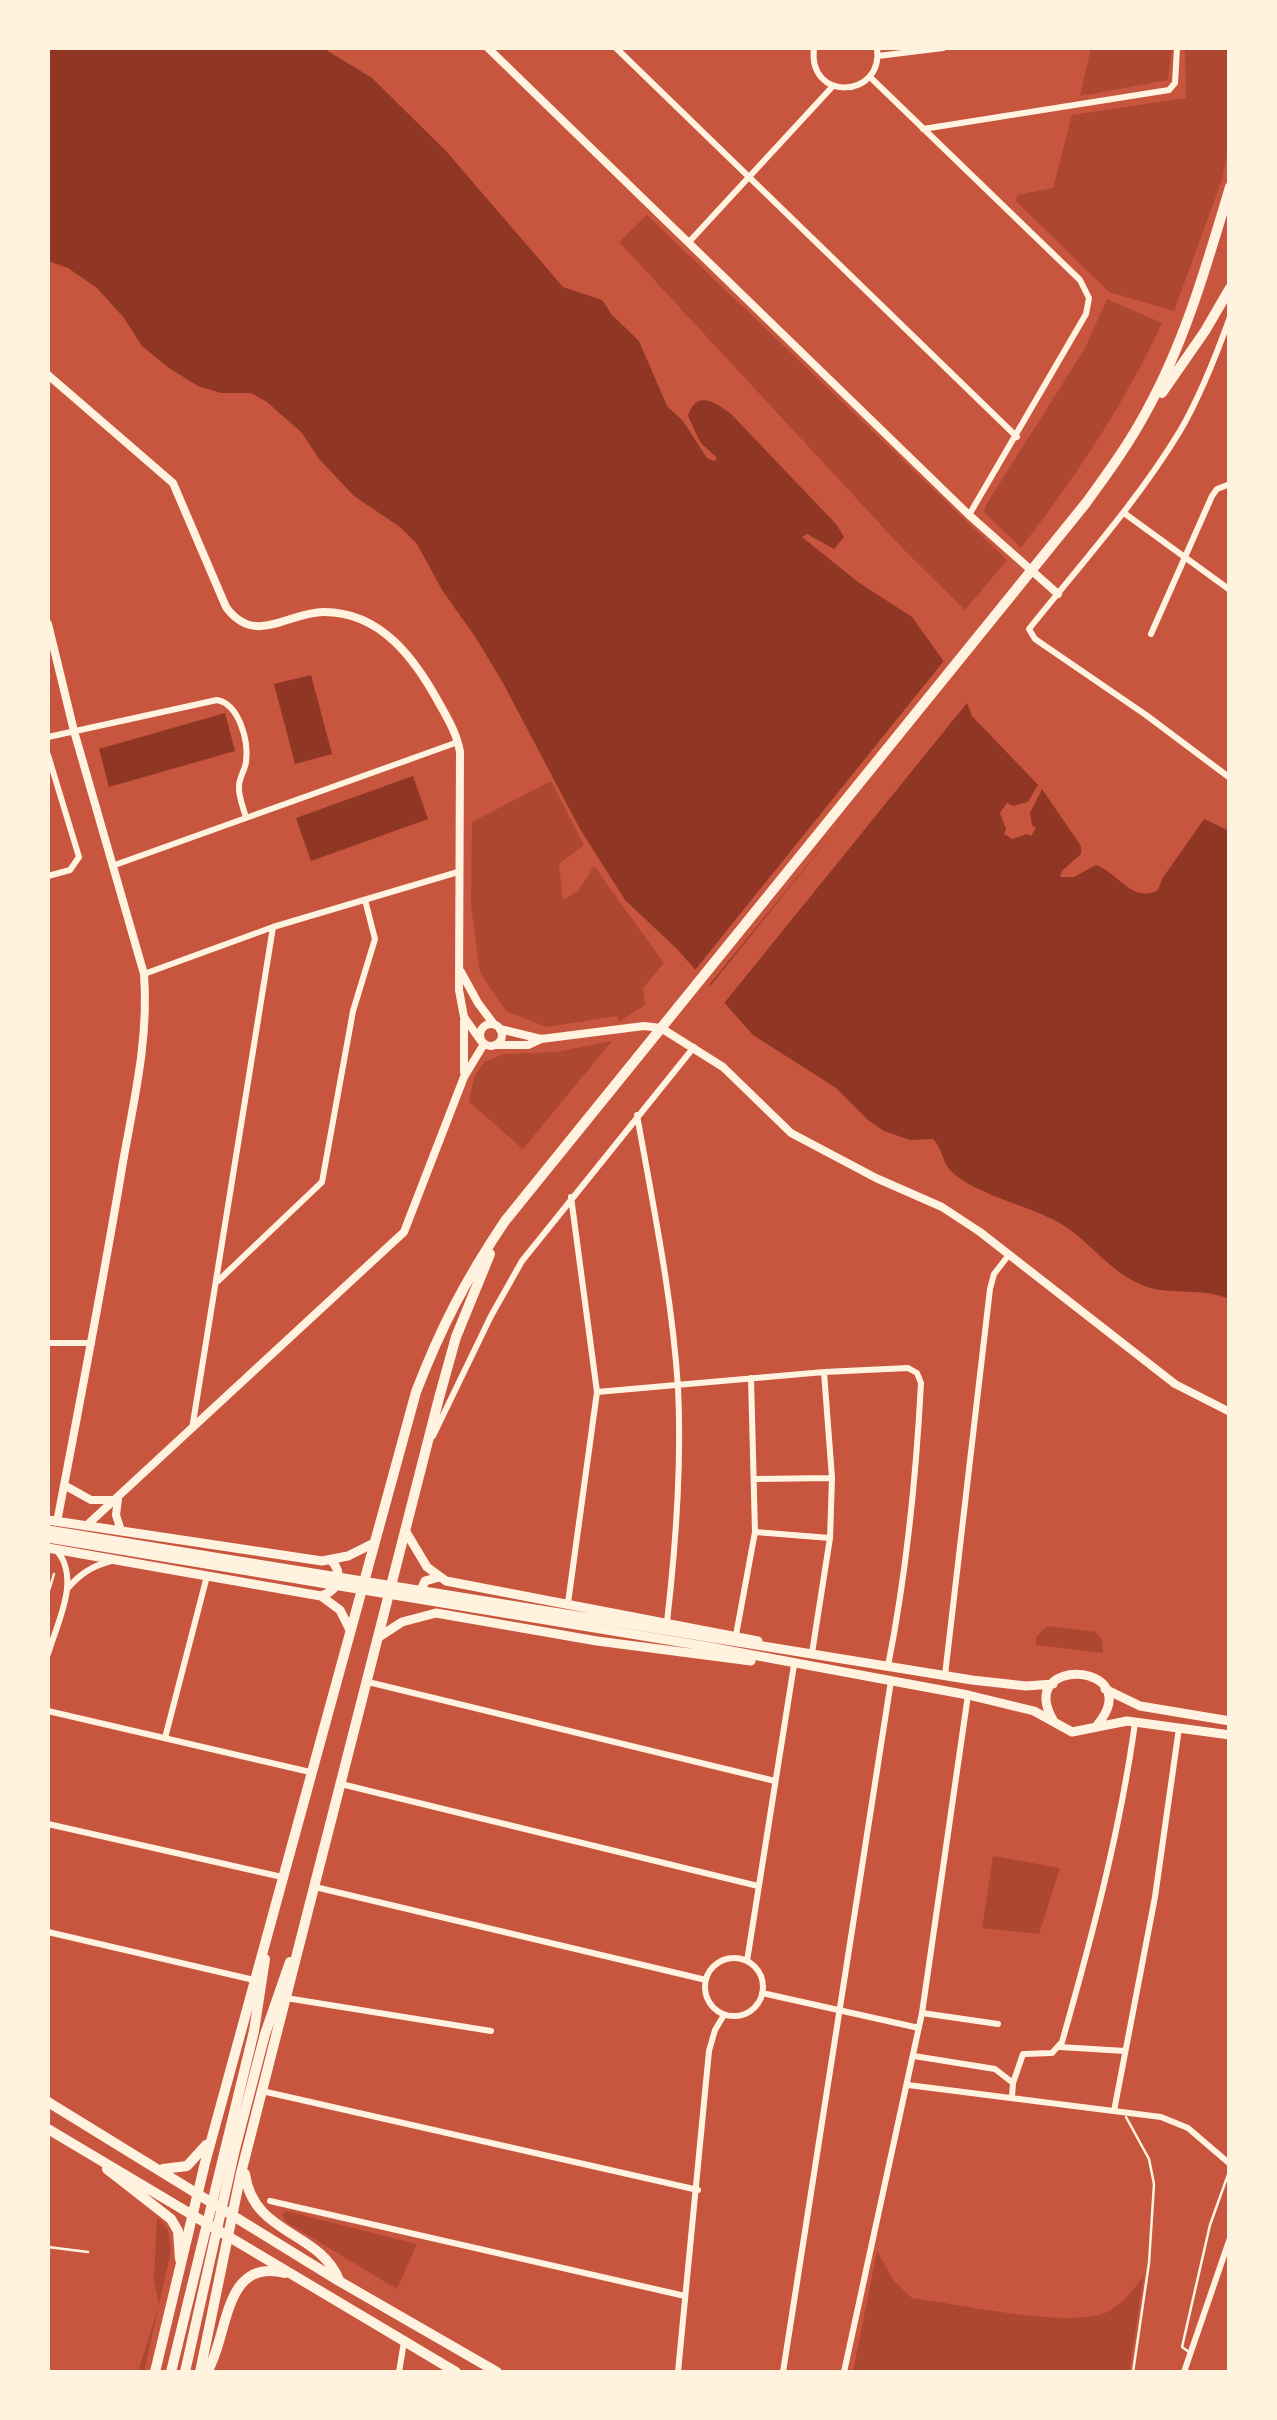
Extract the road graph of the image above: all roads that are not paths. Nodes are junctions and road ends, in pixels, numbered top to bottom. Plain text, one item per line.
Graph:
1 (488, 48) edge
2 (616, 48) edge
3 (814, 48) edge
4 (943, 48) edge
5 (1176, 48) edge
6 (877, 52) edge
7 (870, 77) junction
8 (834, 86) junction
9 (923, 129) junction
10 (750, 178) junction
11 (1230, 187) edge
12 (689, 242) junction
13 (1230, 288) edge
14 (1230, 317) edge
15 (48, 375) edge
16 (1146, 414) junction
17 (1017, 437) junction
18 (1230, 484) edge
19 (1124, 513) junction
20 (968, 515) junction
21 (1184, 560) junction
22 (1230, 590) edge
23 (1058, 594) junction
24 (48, 629) edge
25 (1150, 634) dead end
26 (74, 731) junction
27 (48, 737) edge
28 (458, 742) junction
29 (48, 755) edge
30 (1230, 778) edge
31 (246, 818) junction
32 (112, 866) junction
33 (458, 872) junction
34 (48, 876) edge
35 (365, 900) junction
36 (273, 926) junction
37 (461, 972) junction
38 (144, 974) junction
39 (464, 1016) junction
40 (497, 1026) junction
41 (541, 1039) junction
42 (482, 1042) junction
43 (495, 1046) junction
44 (694, 1047) junction
45 (464, 1076) junction
46 (638, 1116) junction
47 (571, 1196) junction
48 (506, 1221) junction
49 (1008, 1256) junction
50 (216, 1283) junction
51 (48, 1342) edge
52 (92, 1344) junction
53 (824, 1372) junction
54 (750, 1378) junction
55 (678, 1386) junction
56 (597, 1392) junction
57 (1230, 1412) edge
58 (192, 1430) junction
59 (426, 1451) junction
60 (832, 1478) junction
61 (756, 1479) junction
62 (64, 1485) junction
63 (118, 1498) junction
64 (52, 1521) edge
65 (86, 1526) junction
66 (48, 1530) edge
67 (122, 1531) junction
68 (406, 1532) junction
69 (756, 1532) junction
70 (48, 1538) edge
71 (830, 1538) junction
72 (374, 1543) junction
73 (52, 1549) edge
74 (114, 1560) junction
75 (330, 1560) junction
76 (54, 1574) dead end
77 (208, 1574) junction
78 (439, 1577) junction
79 (67, 1590) junction
80 (48, 1594) edge
81 (321, 1596) junction
82 (568, 1603) junction
83 (429, 1613) junction
84 (667, 1622) junction
85 (350, 1630) junction
86 (736, 1635) junction
87 (379, 1637) junction
88 (711, 1644) junction
89 (785, 1649) junction
90 (812, 1652) junction
91 (48, 1654) edge
92 (789, 1664) junction
93 (888, 1666) junction
94 (946, 1675) junction
95 (891, 1681) junction
96 (368, 1682) junction
97 (1054, 1684) junction
98 (1105, 1689) junction
99 (968, 1695) junction
100 (48, 1711) edge
101 (1136, 1721) junction
102 (1230, 1721) edge
103 (1054, 1722) junction
104 (1179, 1727) junction
105 (1092, 1729) junction
106 (1230, 1734) edge
107 (165, 1738) junction
108 (310, 1772) junction
109 (775, 1781) junction
110 (341, 1784) junction
111 (48, 1824) edge
112 (282, 1877) junction
113 (758, 1886) junction
114 (315, 1887) junction
115 (306, 1922) junction
116 (48, 1932) edge
117 (746, 1961) junction
118 (258, 1978) junction
119 (706, 1980) junction
120 (762, 1994) junction
121 (286, 1998) junction
122 (841, 2011) junction
123 (922, 2013) junction
124 (724, 2014) junction
125 (998, 2024) dead end
126 (919, 2028) junction
127 (491, 2032) dead end
128 (1060, 2047) junction
129 (1125, 2051) junction
130 (914, 2056) junction
131 (1013, 2083) junction
132 (908, 2085) junction
133 (262, 2091) junction
134 (1012, 2097) junction
135 (48, 2102) edge
136 (1118, 2111) junction
137 (215, 2126) junction
138 (48, 2128) edge
139 (101, 2160) junction
140 (244, 2160) junction
141 (205, 2163) junction
142 (154, 2166) junction
143 (1230, 2167) edge
144 (241, 2173) junction
145 (698, 2190) junction
146 (198, 2193) junction
147 (270, 2201) dead end
148 (232, 2214) junction
149 (194, 2216) junction
150 (228, 2236) junction
151 (1230, 2238) edge
152 (48, 2246) edge
153 (186, 2251) junction
154 (88, 2252) dead end
155 (222, 2263) junction
156 (180, 2273) junction
157 (293, 2276) junction
158 (340, 2281) junction
159 (685, 2296) junction
160 (404, 2342) junction
161 (1190, 2353) junction
162 (155, 2372) edge
163 (171, 2372) edge
164 (185, 2372) edge
165 (204, 2372) edge
166 (399, 2372) edge
167 (456, 2372) edge
168 (497, 2372) edge
169 (678, 2372) edge
170 (783, 2372) edge
171 (844, 2372) edge
172 (1133, 2372) edge
173 (1184, 2372) edge

1 - 12 street
2 - 10 street
3 - 8 street
4 - 6 street
5 - 9 street
6 - 7 street
7 - 8 street
7 - 9 street
8 - 10 street
9 - 17 street
10 - 12 street
10 - 17 street
11 - 16 main road
12 - 20 street
13 - 16 main road
14 - 19 street
15 - 28 street
16 - 48 main road
17 - 20 street
18 - 21 street
19 - 21 street
19 - 23 street
20 - 23 street
21 - 22 street
21 - 25 street
23 - 30 street
24 - 26 street
26 - 27 street
26 - 31 street
26 - 32 street
28 - 31 street
28 - 33 street
29 - 34 street
31 - 32 street
32 - 38 street
33 - 35 street
33 - 37 street
35 - 36 street
35 - 50 street
36 - 38 street
36 - 50 street
37 - 39 street
37 - 40 street
38 - 52 street
39 - 42 street
39 - 45 street
40 - 41 street
40 - 42 street
40 - 43 street
41 - 43 street
41 - 44 street
42 - 43 street
42 - 45 street
44 - 46 street
44 - 49 street
45 - 58 street
46 - 47 street
46 - 55 street
47 - 56 street
47 - 59 street
48 - 59 main road
48 - 72 main road
49 - 57 street
49 - 94 street
50 - 58 street
51 - 52 street
52 - 62 street
53 - 54 street
53 - 60 street
53 - 93 street
54 - 55 street
54 - 61 street
55 - 56 street
55 - 84 street
56 - 82 street
58 - 63 street
59 - 68 main road
60 - 61 street
60 - 71 street
61 - 69 street
62 - 63 street
62 - 64 street
63 - 65 street
63 - 67 street
64 - 65 main road
65 - 67 main road
66 - 88 main road
67 - 75 main road
68 - 78 main road
68 - 87 main road
69 - 71 street
69 - 86 street
70 - 88 main road
71 - 90 street
72 - 75 main road
72 - 85 main road
73 - 74 main road
73 - 79 street
74 - 77 main road
74 - 79 street
75 - 81 main road
76 - 80 lane
77 - 81 main road
77 - 107 street
78 - 82 main road
78 - 83 main road
79 - 91 street
81 - 85 main road
82 - 84 main road
83 - 87 main road
83 - 92 main road
84 - 86 main road
85 - 108 main road
86 - 89 main road
87 - 96 main road
88 - 89 main road
88 - 92 main road
89 - 90 main road
90 - 93 main road
92 - 95 main road
92 - 109 street
93 - 94 main road
94 - 97 main road
95 - 99 main road
95 - 122 street
96 - 109 street
96 - 110 main road
97 - 98 main road
97 - 103 main road
98 - 102 main road
98 - 105 main road
99 - 103 main road
99 - 123 street
100 - 107 street
101 - 104 main road
101 - 105 main road
101 - 128 street
103 - 105 main road
104 - 106 main road
104 - 129 street
107 - 108 street
108 - 112 main road
109 - 113 street
110 - 113 street
110 - 114 main road
111 - 112 street
112 - 118 main road
113 - 117 street
114 - 115 main road
114 - 119 street
115 - 121 main road
115 - 164 main road
116 - 118 street
117 - 119 street
117 - 120 street
118 - 137 main road
118 - 163 main road
119 - 124 street
120 - 122 street
120 - 124 street
121 - 127 street
121 - 133 main road
122 - 126 street
122 - 170 street
123 - 125 street
123 - 126 street
124 - 145 street
126 - 130 street
128 - 129 street
128 - 131 street
129 - 136 street
130 - 131 street
130 - 132 street
131 - 134 street
132 - 134 street
132 - 171 street
133 - 140 main road
133 - 145 street
134 - 136 street
135 - 142 main road
136 - 143 street
136 - 172 lane
137 - 141 main road
137 - 142 main road
138 - 139 main road
139 - 149 main road
139 - 156 main road
140 - 144 main road
140 - 158 main road
141 - 144 main road
141 - 146 main road
142 - 146 main road
143 - 161 lane
144 - 148 main road
145 - 159 street
146 - 148 main road
146 - 149 main road
147 - 159 street
148 - 150 main road
148 - 158 main road
149 - 150 main road
149 - 153 main road
150 - 155 main road
150 - 157 main road
151 - 161 street
152 - 154 lane
153 - 155 main road
153 - 156 main road
155 - 165 main road
156 - 162 main road
157 - 160 main road
157 - 165 main road
158 - 168 main road
159 - 169 street
160 - 166 street
160 - 167 main road
161 - 173 street

